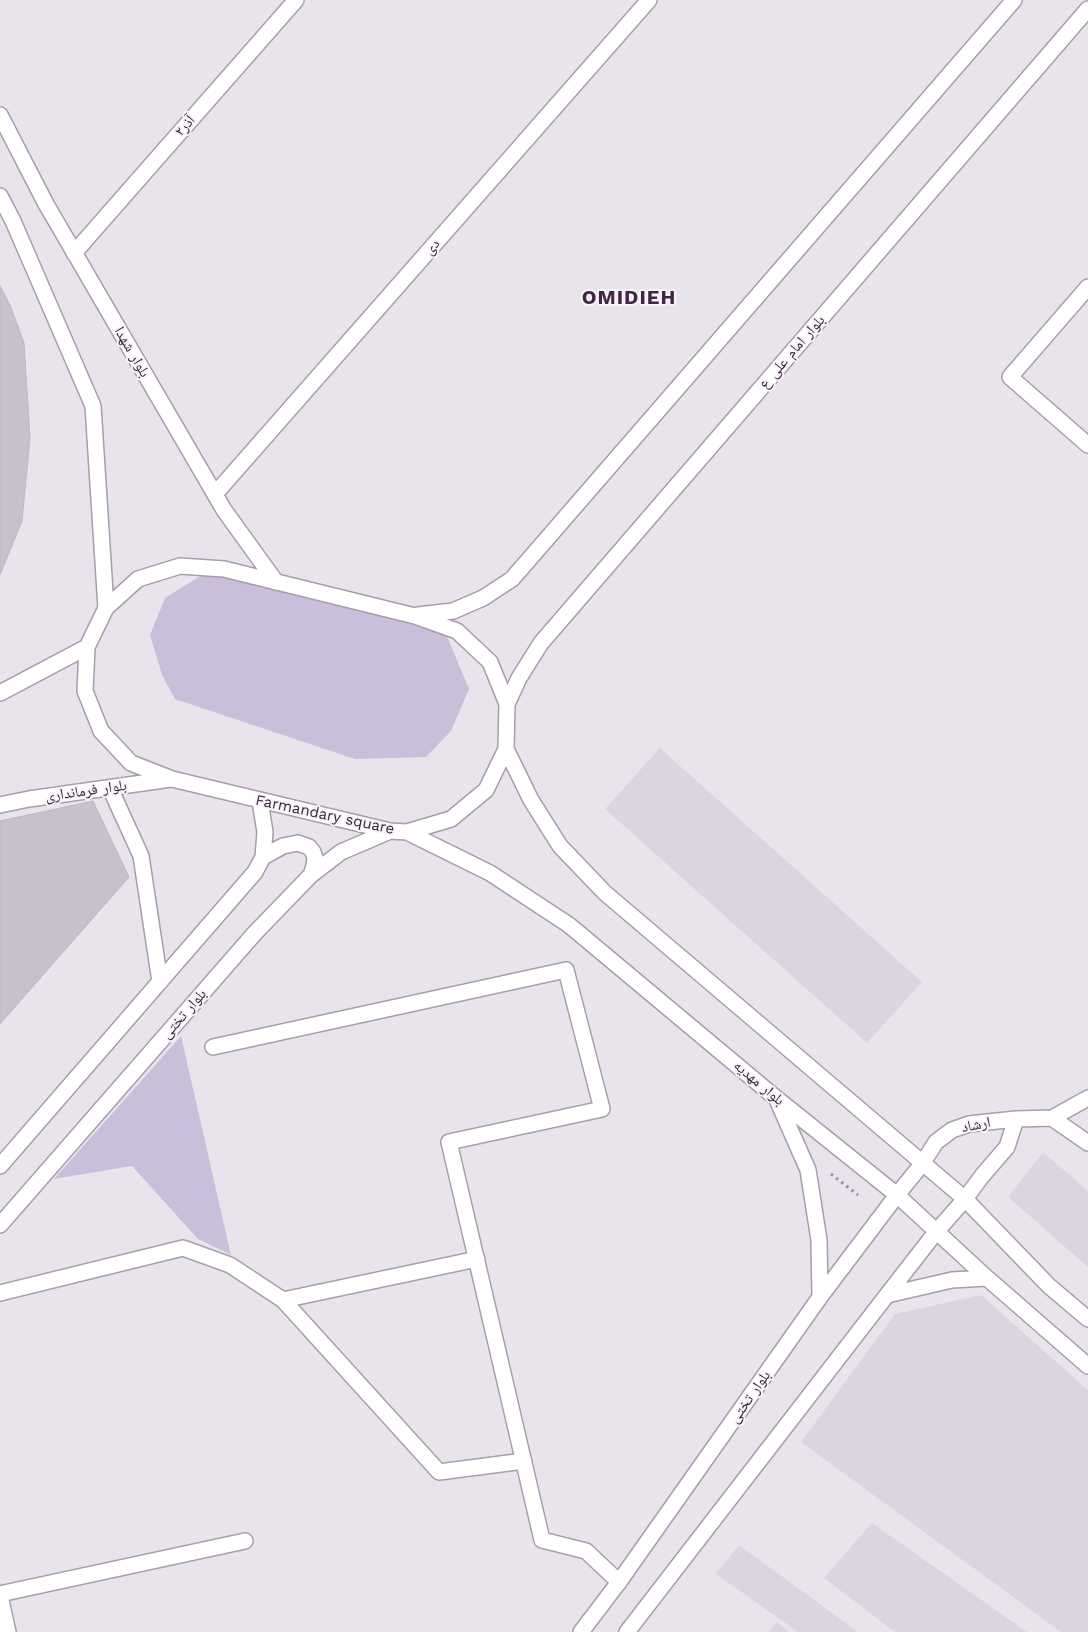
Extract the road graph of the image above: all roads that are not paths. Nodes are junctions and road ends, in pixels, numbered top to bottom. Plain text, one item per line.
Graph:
1 (296, 0) edge
2 (649, 0) edge
3 (1014, 0) edge
4 (1088, 9) edge
5 (0, 115) edge
6 (0, 196) edge
7 (74, 252) junction
8 (1088, 287) edge
9 (1088, 445) edge
10 (215, 494) junction
11 (276, 582) junction
12 (106, 608) junction
13 (415, 616) junction
14 (87, 647) junction
15 (0, 693) edge
16 (507, 704) junction
17 (506, 749) junction
18 (172, 779) junction
19 (110, 788) junction
20 (260, 801) junction
21 (0, 805) edge
22 (390, 831) junction
23 (408, 832) junction
24 (263, 857) junction
25 (311, 875) junction
26 (160, 982) junction
27 (213, 1047) dead end
28 (776, 1098) junction
29 (1088, 1098) edge
30 (1052, 1118) junction
31 (1016, 1119) junction
32 (1088, 1143) edge
33 (922, 1164) junction
34 (0, 1166) edge
35 (897, 1195) junction
36 (965, 1200) junction
37 (0, 1225) edge
38 (936, 1232) junction
39 (477, 1259) junction
40 (987, 1278) junction
41 (0, 1293) edge
42 (887, 1295) junction
43 (820, 1297) junction
44 (283, 1300) junction
45 (1088, 1319) edge
46 (1088, 1366) edge
47 (524, 1461) junction
48 (245, 1542) dead end
49 (619, 1582) junction
50 (0, 1595) edge
51 (8, 1632) edge
52 (581, 1632) edge
53 (627, 1632) edge

1 - 7 street, آذر۲
2 - 10 street, دی
3 - 13 street
4 - 16 street, بلوار امام علی ع
5 - 7 street, بلوار شهدا
6 - 12 street
7 - 10 street, بلوار شهدا
8 - 9 street
10 - 11 street, بلوار شهدا
11 - 12 street, Farmandary square
11 - 13 street, Farmandary square
12 - 14 street, Farmandary square
13 - 16 street, Farmandary square
14 - 15 street
14 - 18 street, Farmandary square
16 - 17 street, Farmandary square
17 - 23 street, Farmandary square
17 - 33 street
18 - 19 street, بلوار فرمانداری
18 - 20 street, Farmandary square
19 - 21 street, بلوار فرمانداری
19 - 26 street
20 - 22 street, Farmandary square
20 - 24 street
22 - 23 street, Farmandary square
22 - 25 street, بلوار تختی
23 - 28 street, بلوار مهدیه
24 - 25 street
24 - 26 street
25 - 37 street, بلوار تختی
26 - 34 street
27 - 39 street
28 - 35 street, بلوار مهدیه
28 - 43 street
29 - 30 street, ارشاد
30 - 31 street, ارشاد
30 - 32 street
31 - 33 street, ارشاد
31 - 36 street, ارشاد
33 - 35 street, بلوار تختی
33 - 36 street
35 - 38 street, بلوار مهدیه
35 - 43 street, بلوار تختی
36 - 38 street
36 - 45 street
38 - 40 street, بلوار مهدیه
38 - 42 street
39 - 44 street
39 - 47 street
40 - 42 street
40 - 46 street, بلوار مهدیه
41 - 44 street
42 - 53 street
43 - 49 street, بلوار تختی
44 - 47 street
47 - 49 street
48 - 50 street
49 - 52 street, بلوار تختی
50 - 51 street

